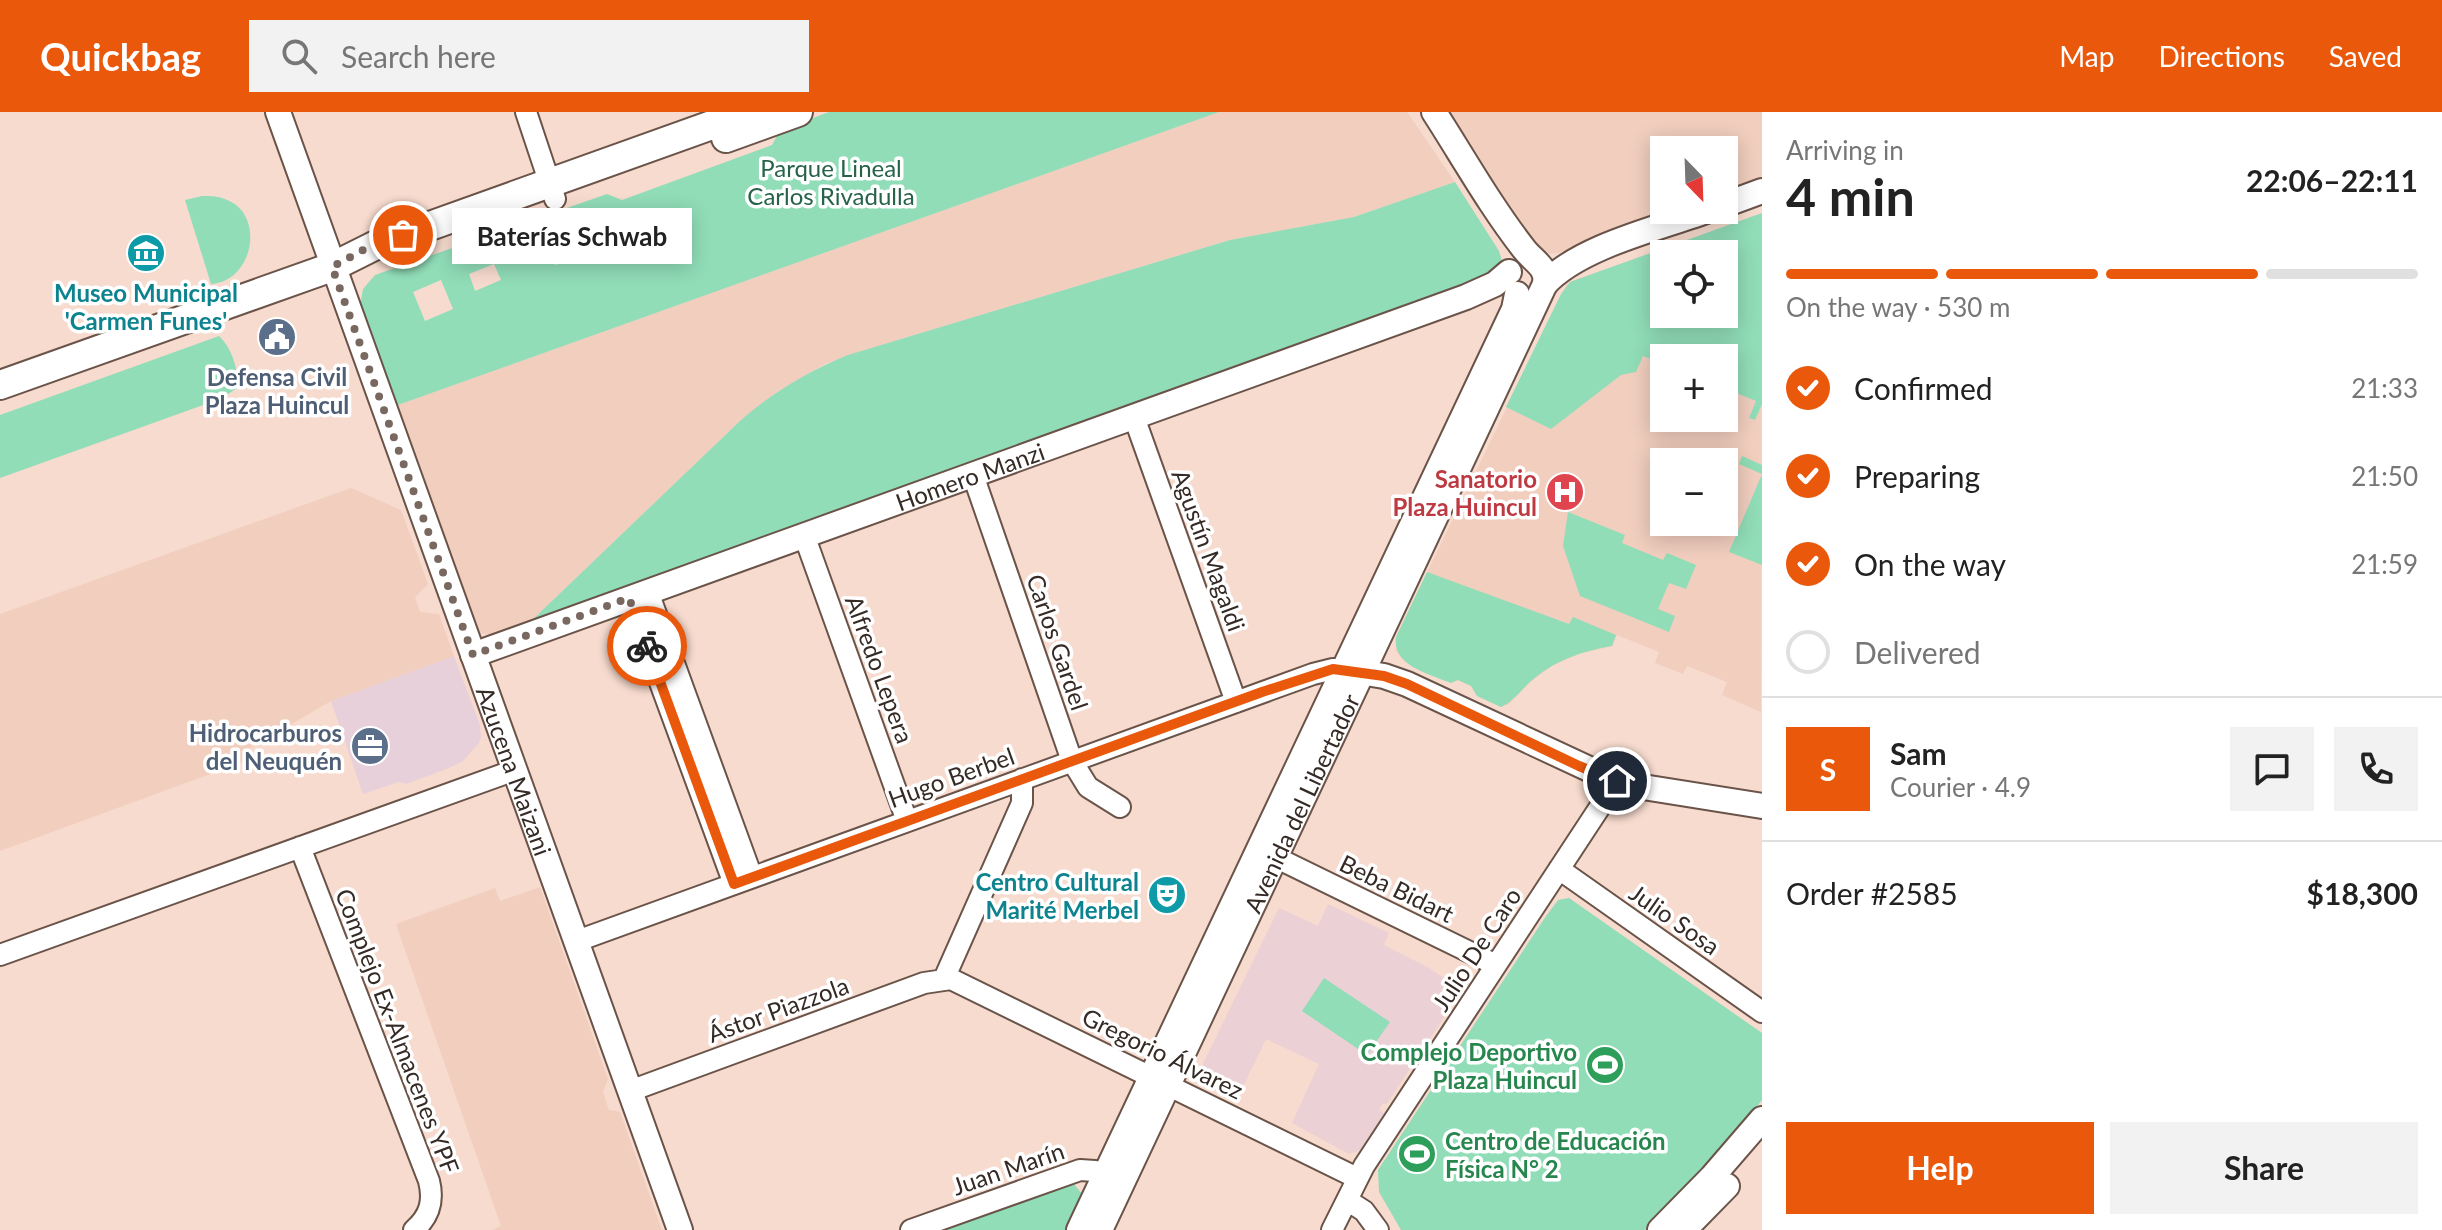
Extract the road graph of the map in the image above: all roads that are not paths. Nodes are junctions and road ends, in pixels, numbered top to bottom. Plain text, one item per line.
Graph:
1 (278, 112) edge
2 (526, 112) edge
3 (748, 112) edge
4 (1417, 112) edge
5 (1434, 112) edge
6 (782, 115) edge
7 (552, 191) junction
8 (1762, 191) edge
9 (1738, 200) edge
10 (1670, 224) edge
11 (1584, 255) junction
12 (332, 267) junction
13 (1520, 275) junction
14 (1544, 286) junction
15 (0, 385) edge
16 (1134, 417) junction
17 (973, 475) junction
18 (804, 535) junction
19 (639, 595) junction
20 (473, 655) junction
21 (1353, 671) junction
22 (1236, 702) junction
23 (1072, 761) junction
24 (515, 770) junction
25 (1022, 779) junction
26 (1617, 781) junction
27 (1762, 806) edge
28 (1120, 807) dead end
29 (907, 821) junction
30 (300, 847) junction
31 (1275, 857) junction
32 (1559, 869) junction
33 (743, 880) junction
34 (577, 941) junction
35 (0, 955) edge
36 (1496, 965) junction
37 (944, 979) junction
38 (1762, 1012) edge
39 (1160, 1080) junction
40 (630, 1091) junction
41 (1762, 1119) edge
42 (1762, 1145) edge
43 (1114, 1178) junction
44 (1357, 1178) junction
45 (1347, 1200) junction
46 (917, 1229) edge
47 (414, 1230) edge
48 (680, 1230) edge
49 (1079, 1230) edge
50 (1100, 1230) edge
51 (1332, 1230) edge
52 (1378, 1230) edge
53 (1660, 1230) edge
54 (1684, 1230) edge

1 - 12 main road, Azucena Maizani
2 - 7 street
3 - 7 highway
4 - 13 main road
5 - 13 main road
6 - 7 highway
7 - 12 highway
8 - 9 main road
10 - 11 main road, Homero Manzi
11 - 13 main road, Homero Manzi
11 - 14 main road, Homero Manzi
12 - 15 highway
12 - 20 main road, Azucena Maizani
13 - 14 main road
13 - 16 main road, Homero Manzi
13 - 21 main road, Avenida del Libertador
14 - 21 main road, Avenida del Libertador
16 - 17 main road, Homero Manzi
16 - 22 street, Agustín Magaldi
17 - 18 main road, Homero Manzi
17 - 23 street, Carlos Gardel
18 - 19 main road, Homero Manzi
18 - 29 street, Alfredo Lepera
19 - 20 main road, Homero Manzi
19 - 33 street
20 - 24 main road, Azucena Maizani
21 - 22 street, Hugo Berbel
21 - 26 main road
21 - 31 main road, Avenida del Libertador
21 - 39 main road, Avenida del Libertador
22 - 23 street, Hugo Berbel
23 - 25 street, Hugo Berbel
23 - 28 street, Carlos Gardel
24 - 30 street
24 - 34 main road, Azucena Maizani
25 - 29 street, Hugo Berbel
25 - 37 street
26 - 27 main road
26 - 32 street, Julio De Caro
29 - 33 street, Hugo Berbel
30 - 35 street
30 - 47 street, Complejo Ex-Almacenes YPF
31 - 36 street, Beba Bidart
31 - 39 main road, Avenida del Libertador
32 - 36 street, Julio De Caro
32 - 38 street, Julio Sosa
33 - 34 street, Hugo Berbel
34 - 40 main road, Azucena Maizani
36 - 44 street, Julio De Caro
37 - 39 street, Gregorio Álvarez
37 - 40 street, Ástor Piazzola
39 - 43 main road, Avenida del Libertador
39 - 44 street, Gregorio Álvarez
40 - 48 main road, Azucena Maizani
41 - 53 main road
42 - 54 main road
43 - 46 street, Juan Marín
43 - 49 main road, Avenida del Libertador
43 - 50 main road, Avenida del Libertador
44 - 45 street, Julio De Caro
45 - 51 street, Julio De Caro
45 - 52 street

